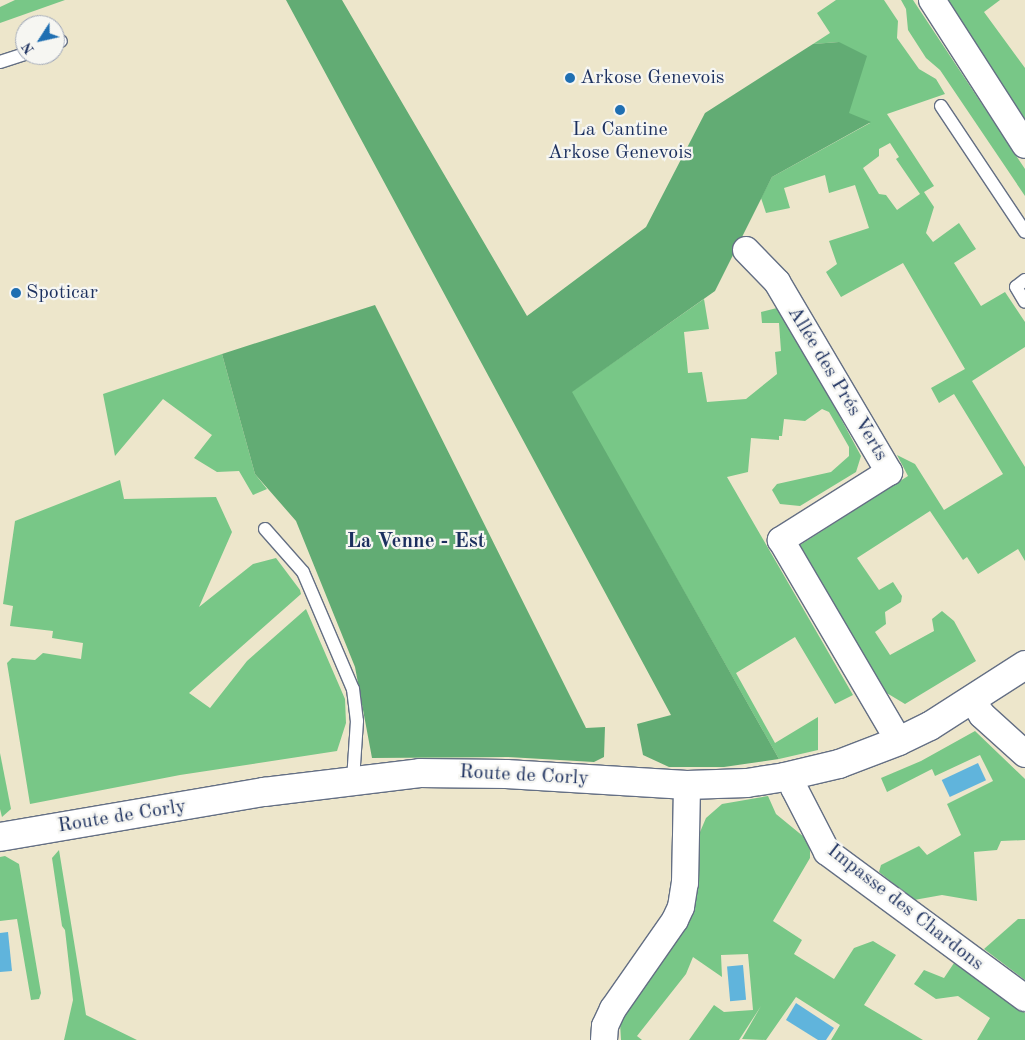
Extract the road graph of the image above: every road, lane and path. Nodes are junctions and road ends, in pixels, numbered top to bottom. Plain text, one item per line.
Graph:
1 (932, 0) edge
2 (15, 57) edge
3 (0, 62) edge
4 (940, 106) dead end
5 (1025, 144) edge
6 (1025, 232) edge
7 (746, 250) dead end
8 (1025, 280) edge
9 (1025, 302) edge
10 (265, 529) dead end
11 (1025, 665) edge
12 (972, 700) junction
13 (899, 741) junction
14 (1025, 754) edge
15 (792, 775) junction
16 (352, 780) junction
17 (687, 785) junction
18 (0, 838) edge
19 (1025, 998) edge
20 (604, 1040) edge

1 - 5 street
2 - 3 lane
4 - 6 lane
7 - 13 street, Allée des Prés Verts
8 - 9 lane
10 - 16 lane
11 - 12 street, Route de Corly
12 - 13 street, Route de Corly
12 - 14 street
13 - 15 street, Route de Corly
15 - 17 street, Route de Corly
15 - 19 street, Impasse des Chardons
16 - 17 street, Route de Corly
16 - 18 street, Route de Corly
17 - 20 street

